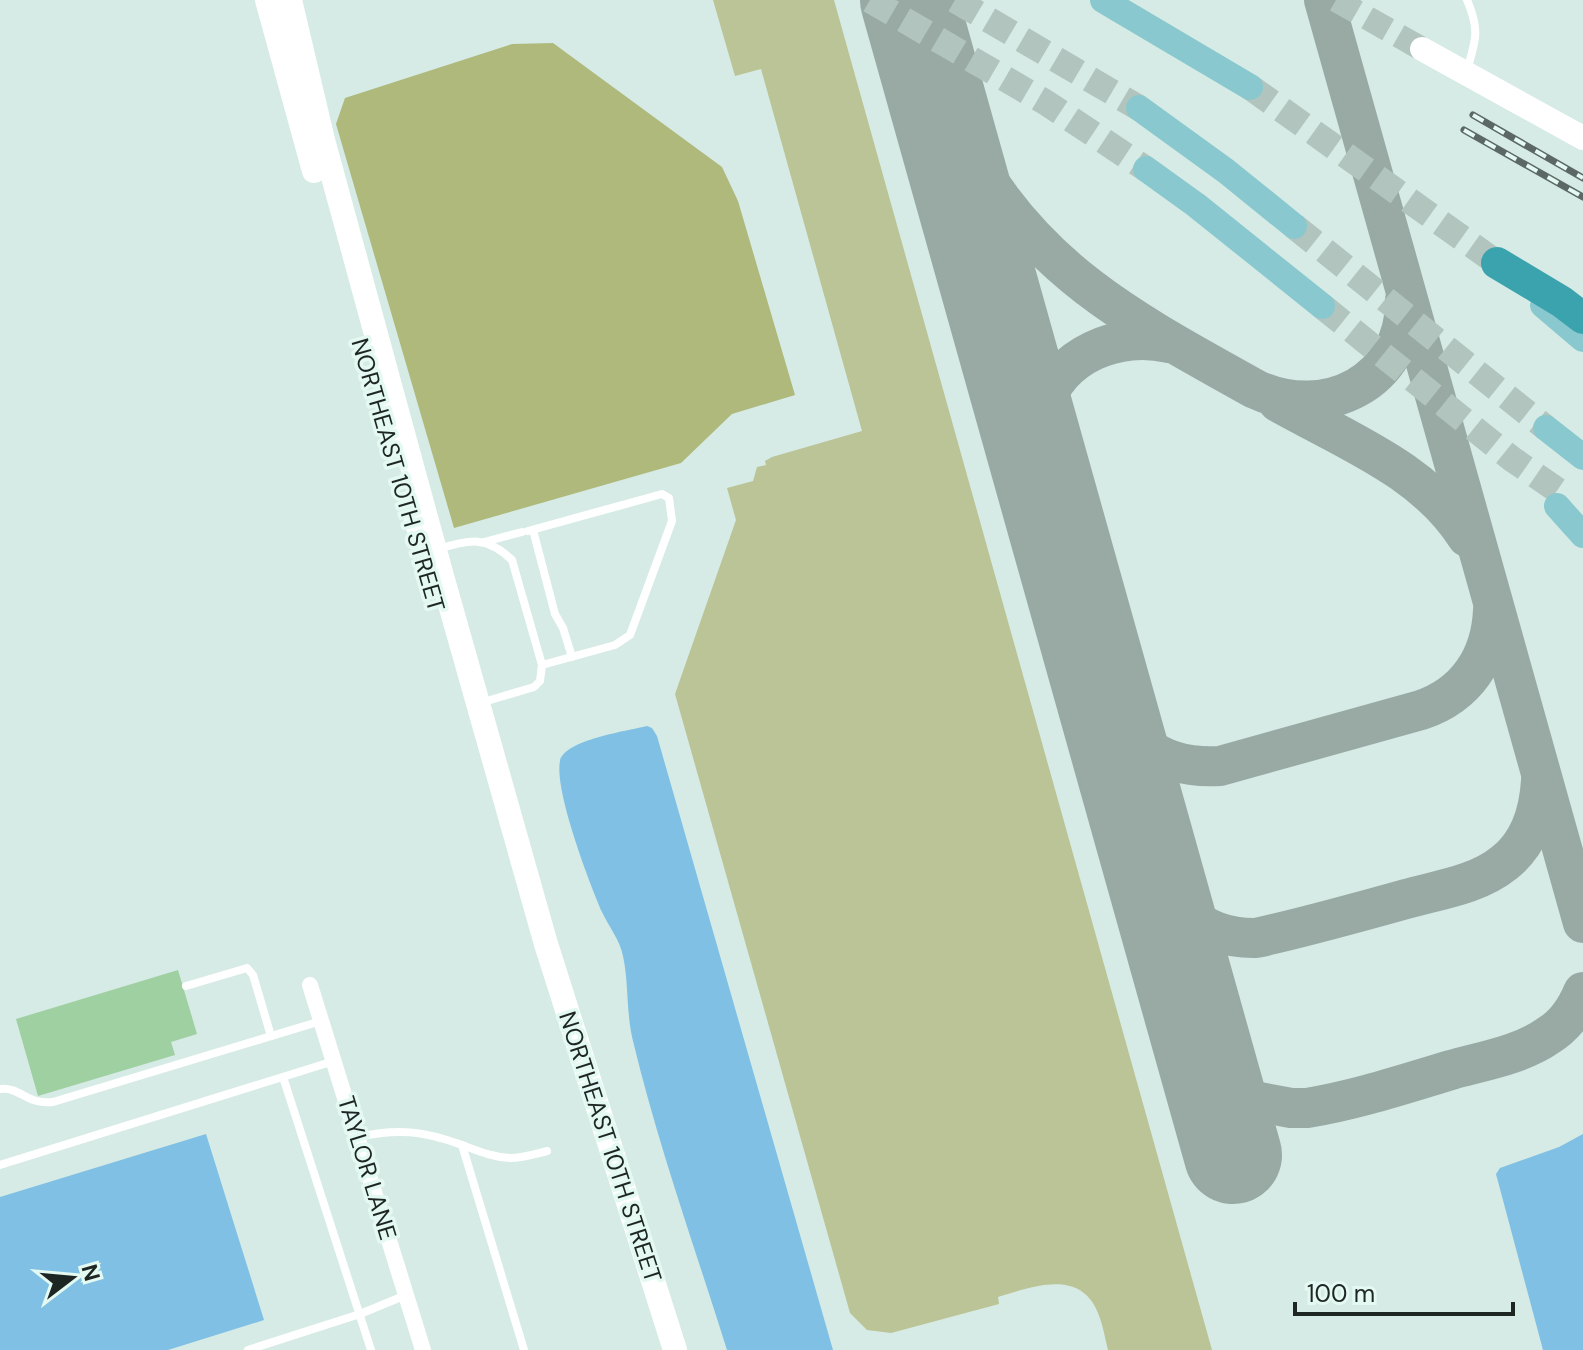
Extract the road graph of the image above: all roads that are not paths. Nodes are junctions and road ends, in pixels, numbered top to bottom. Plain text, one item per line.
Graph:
1 (267, 0) edge
2 (290, 0) edge
3 (1103, 0) edge
4 (1467, 0) edge
5 (1422, 49) tunnel mouth
6 (1466, 75) junction
7 (1250, 87) tunnel mouth
8 (1139, 108) tunnel mouth
9 (1583, 138) edge
10 (1146, 169) tunnel mouth
11 (335, 215) junction
12 (1294, 226) tunnel mouth
13 (1497, 263) joint
14 (1322, 306) tunnel mouth
15 (1583, 318) edge
16 (1583, 339) edge
17 (1546, 428) tunnel mouth
18 (1583, 457) edge
19 (1569, 505) tunnel mouth
20 (411, 523) junction
21 (528, 531) junction
22 (1583, 535) edge
23 (484, 542) junction
24 (435, 551) junction
25 (572, 657) junction
26 (542, 665) junction
27 (478, 704) junction
28 (546, 944) junction
29 (310, 985) dead end
30 (186, 986) dead end
31 (321, 1021) junction
32 (271, 1036) junction
33 (334, 1061) junction
34 (283, 1077) junction
35 (0, 1089) edge
36 (358, 1137) junction
37 (462, 1145) junction
38 (547, 1151) dead end
39 (0, 1165) edge
40 (406, 1295) junction
41 (360, 1314) junction
42 (248, 1350) edge
43 (371, 1350) edge
44 (423, 1350) edge
45 (524, 1350) edge
46 (675, 1350) edge

1 - 11 street, NORTHEAST 10TH STREET
2 - 11 street, NORTHEAST 10TH STREET
3 - 7 main road
4 - 6 lane
5 - 6 street
6 - 9 street
8 - 12 main road
10 - 14 main road
11 - 20 street, NORTHEAST 10TH STREET
11 - 24 street, NORTHEAST 10TH STREET
13 - 15 highway
13 - 16 main road
17 - 18 main road
19 - 22 main road
20 - 24 street
20 - 28 street, NORTHEAST 10TH STREET
21 - 23 lane
21 - 25 lane
21 - 25 lane
23 - 24 lane
23 - 26 lane
24 - 27 street, NORTHEAST 10TH STREET
25 - 26 lane
26 - 27 lane
27 - 28 street, NORTHEAST 10TH STREET
28 - 46 street, NORTHEAST 10TH STREET
29 - 31 street, TAYLOR LANE
30 - 32 lane
31 - 32 lane
31 - 33 street, TAYLOR LANE
32 - 35 lane
33 - 34 lane
33 - 36 street, TAYLOR LANE
34 - 39 lane
34 - 41 lane
36 - 37 lane
36 - 40 street, TAYLOR LANE
37 - 38 lane
37 - 45 lane
40 - 41 lane
40 - 44 street, TAYLOR LANE
41 - 42 lane
41 - 43 lane

